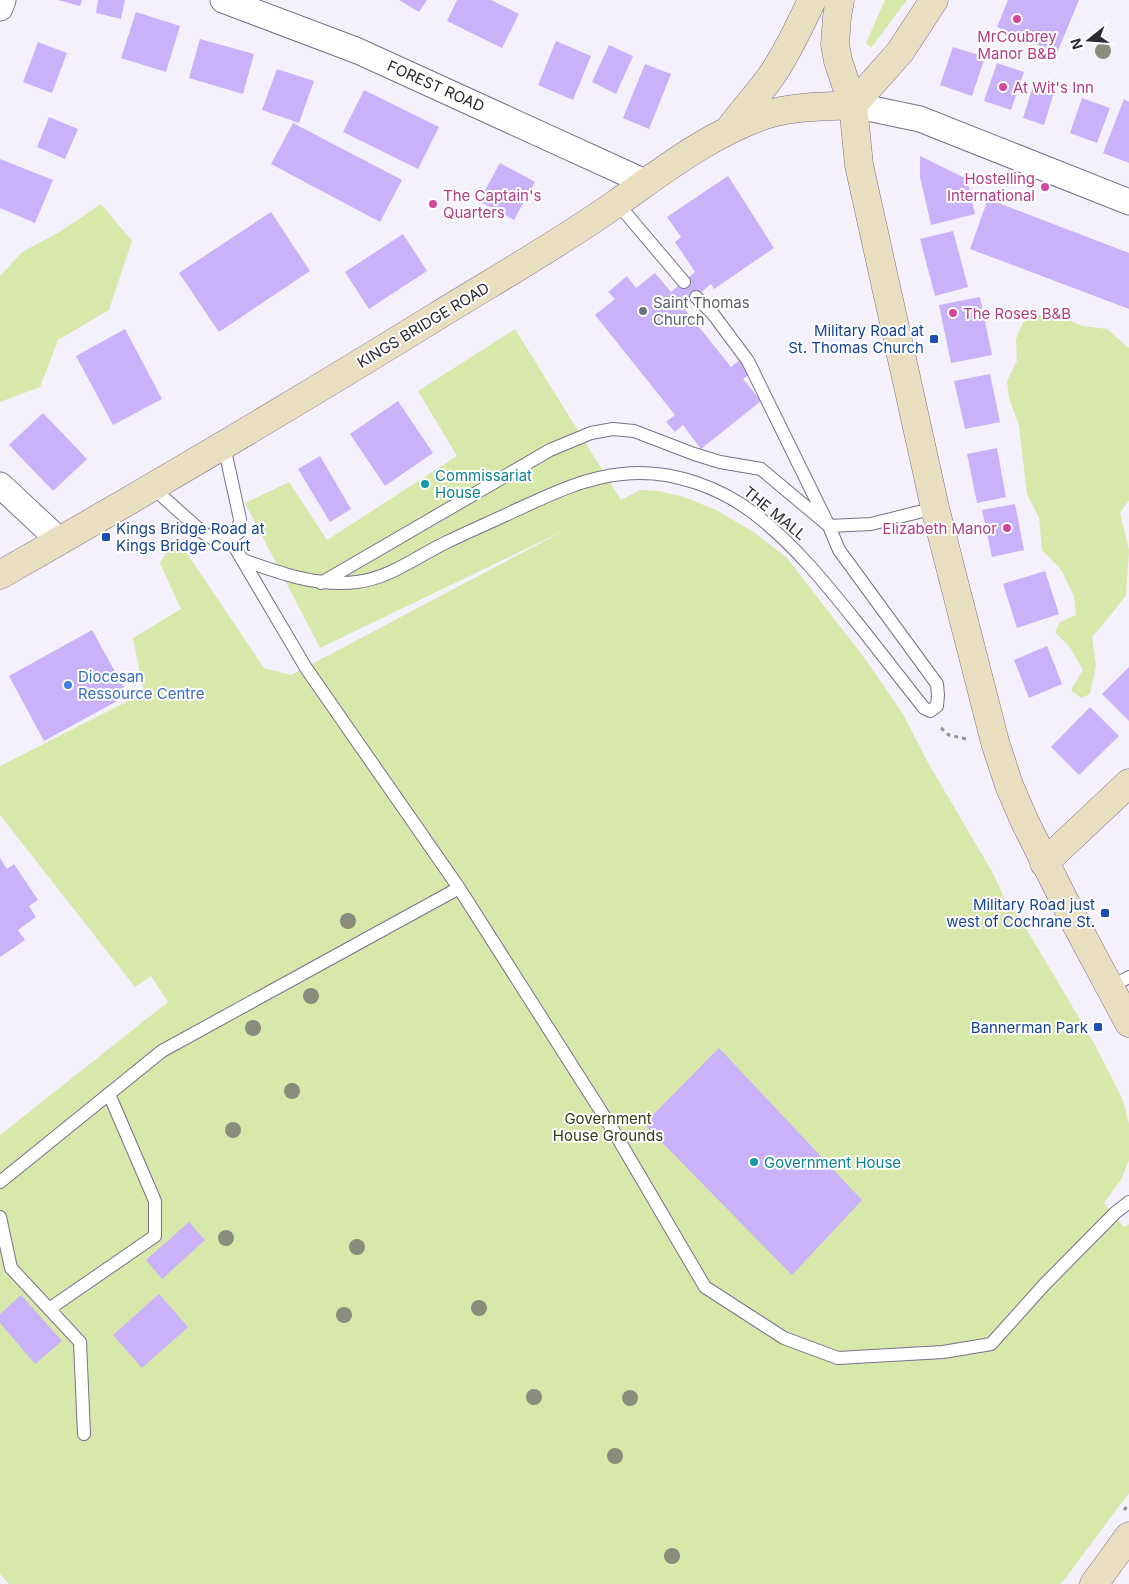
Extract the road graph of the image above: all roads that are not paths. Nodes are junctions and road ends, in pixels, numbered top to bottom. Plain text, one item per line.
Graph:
1 (3, 0) edge
2 (223, 0) edge
3 (812, 0) edge
4 (840, 0) edge
5 (934, 0) edge
6 (0, 8) edge
7 (853, 106) junction
8 (729, 130) junction
9 (645, 182) junction
10 (1129, 202) edge
11 (617, 203) junction
12 (684, 282) dead end
13 (696, 297) dead end
14 (224, 446) junction
15 (0, 485) edge
16 (152, 487) junction
17 (936, 508) junction
18 (829, 526) junction
19 (230, 539) junction
20 (60, 541) junction
21 (243, 560) junction
22 (0, 575) edge
23 (321, 583) junction
24 (1129, 783) edge
25 (1044, 863) junction
26 (459, 888) junction
27 (1120, 982) edge
28 (1129, 1023) edge
29 (109, 1094) junction
30 (0, 1182) edge
31 (1129, 1202) edge
32 (0, 1217) edge
33 (49, 1309) junction
34 (84, 1434) dead end
35 (1129, 1536) edge
36 (1094, 1584) edge

1 - 6 street
2 - 9 street, FOREST ROAD
3 - 8 main road
4 - 7 main road
5 - 7 main road
7 - 8 main road, KINGS BRIDGE ROAD
7 - 10 street
7 - 17 main road
8 - 9 main road, KINGS BRIDGE ROAD
9 - 11 main road, KINGS BRIDGE ROAD
11 - 12 lane
11 - 14 main road, KINGS BRIDGE ROAD
13 - 18 lane
14 - 16 main road, KINGS BRIDGE ROAD
14 - 19 lane
15 - 20 street
16 - 19 lane
16 - 20 main road, KINGS BRIDGE ROAD
17 - 18 lane
17 - 25 main road
18 - 23 lane
18 - 23 lane, THE MALL
19 - 21 lane
20 - 22 main road, KINGS BRIDGE ROAD
21 - 23 lane, THE MALL
21 - 26 lane
24 - 25 main road
25 - 27 main road
26 - 29 lane
26 - 31 lane
27 - 28 main road
29 - 30 lane
29 - 33 lane
32 - 33 lane
33 - 34 lane
35 - 36 main road

